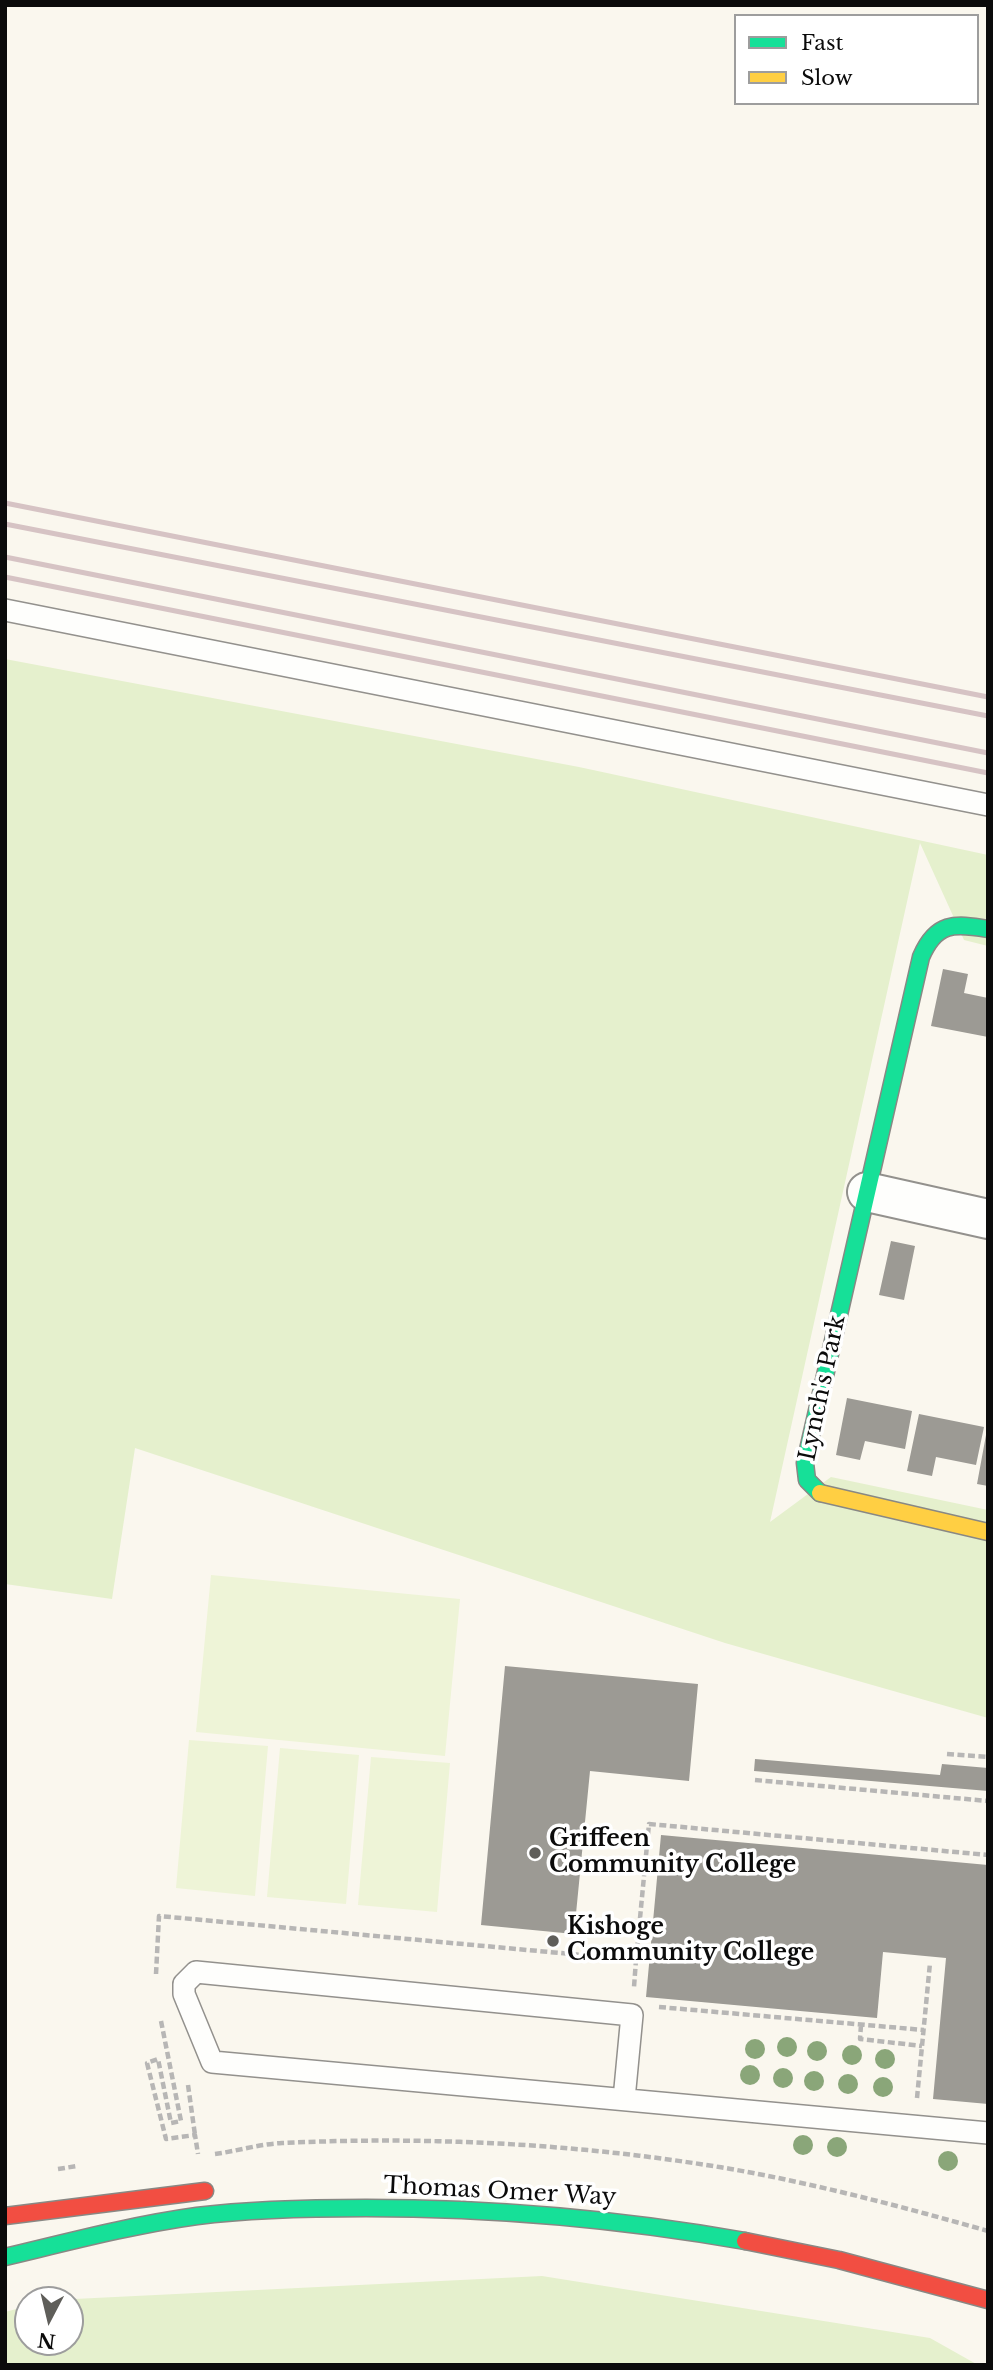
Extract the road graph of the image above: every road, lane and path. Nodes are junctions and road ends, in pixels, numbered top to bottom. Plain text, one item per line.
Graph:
1 (5, 610) edge
2 (988, 805) edge
3 (988, 929) edge
4 (867, 1192) junction
5 (988, 1219) edge
6 (988, 1532) edge
7 (947, 1754) dead end
8 (988, 1758) edge
9 (755, 1780) dead end
10 (988, 1801) edge
11 (988, 1855) edge
12 (636, 1960) dead end
13 (930, 1964) dead end
14 (646, 2006) dead end
15 (861, 2025) junction
16 (923, 2030) junction
17 (922, 2046) junction
18 (188, 2085) dead end
19 (624, 2099) junction
20 (916, 2105) dead end
21 (988, 2133) edge
22 (195, 2135) dead end
23 (186, 2156) dead end
24 (81, 2166) dead end
25 (56, 2169) dead end
26 (220, 2190) dead end
27 (5, 2216) edge
28 (988, 2231) edge
29 (5, 2257) edge
30 (988, 2300) edge

1 - 2 lane
3 - 4 street, Lynch's Park
4 - 5 street
4 - 6 street, Lynch's Park
7 - 8 path
9 - 10 path
11 - 12 path
13 - 16 path
14 - 15 path
15 - 16 path
15 - 17 path
16 - 17 path
17 - 20 path
18 - 22 path
19 - 19 lane
19 - 21 lane
23 - 28 path
24 - 25 path
26 - 27 street
29 - 30 street, Thomas Omer Way

